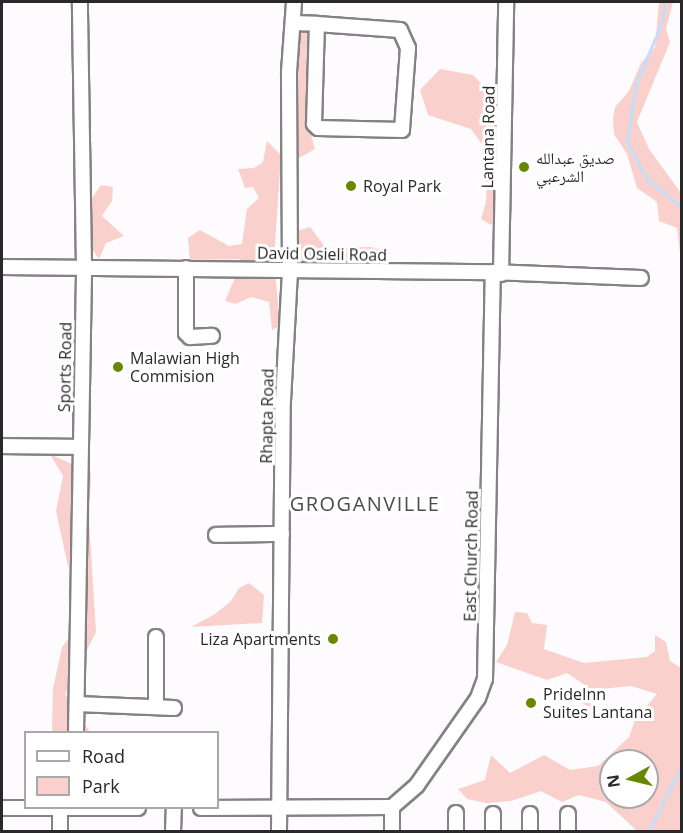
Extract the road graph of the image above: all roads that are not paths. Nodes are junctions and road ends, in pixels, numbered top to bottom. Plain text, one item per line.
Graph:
1 (80, 2) edge
2 (294, 2) edge
3 (506, 2) edge
4 (293, 23) junction
5 (317, 24) junction
6 (84, 266) junction
7 (2, 267) edge
8 (186, 268) junction
9 (290, 270) junction
10 (497, 273) junction
11 (641, 278) dead end
12 (212, 336) dead end
13 (2, 446) edge
14 (80, 447) junction
15 (282, 534) junction
16 (216, 535) dead end
17 (156, 637) dead end
18 (76, 704) junction
19 (156, 707) junction
20 (174, 708) dead end
21 (76, 731) edge
22 (219, 807) edge
23 (392, 807) junction
24 (2, 808) edge
25 (24, 808) edge
26 (60, 809) edge
27 (174, 809) edge
28 (279, 809) junction
29 (456, 813) dead end
30 (493, 814) dead end
31 (530, 814) dead end
32 (568, 814) dead end
33 (60, 831) edge
34 (173, 831) edge
35 (279, 831) edge
36 (392, 831) edge
37 (456, 831) edge
38 (493, 831) edge
39 (530, 831) edge
40 (568, 831) edge

1 - 6 street, Sports Road
2 - 4 street, Rhapta Road
3 - 10 street, Lantana Road
4 - 5 street
4 - 9 street, Rhapta Road
5 - 5 street
6 - 7 street, David Osieli Road
6 - 8 street, David Osieli Road
6 - 14 street, Sports Road
8 - 9 street, David Osieli Road
8 - 12 street
9 - 10 street, David Osieli Road
9 - 15 street, Rhapta Road
10 - 11 street, David Osieli Road
10 - 23 street, East Church Road
13 - 14 street
14 - 18 street, Sports Road
15 - 16 street
15 - 28 street, Rhapta Road
17 - 19 street
18 - 19 street
18 - 21 street, Sports Road
19 - 20 street
22 - 28 street
23 - 28 street
23 - 36 street
24 - 25 street
26 - 33 street
27 - 34 street
28 - 35 street, Rhapta Road
29 - 37 street
30 - 38 street
31 - 39 street
32 - 40 street

